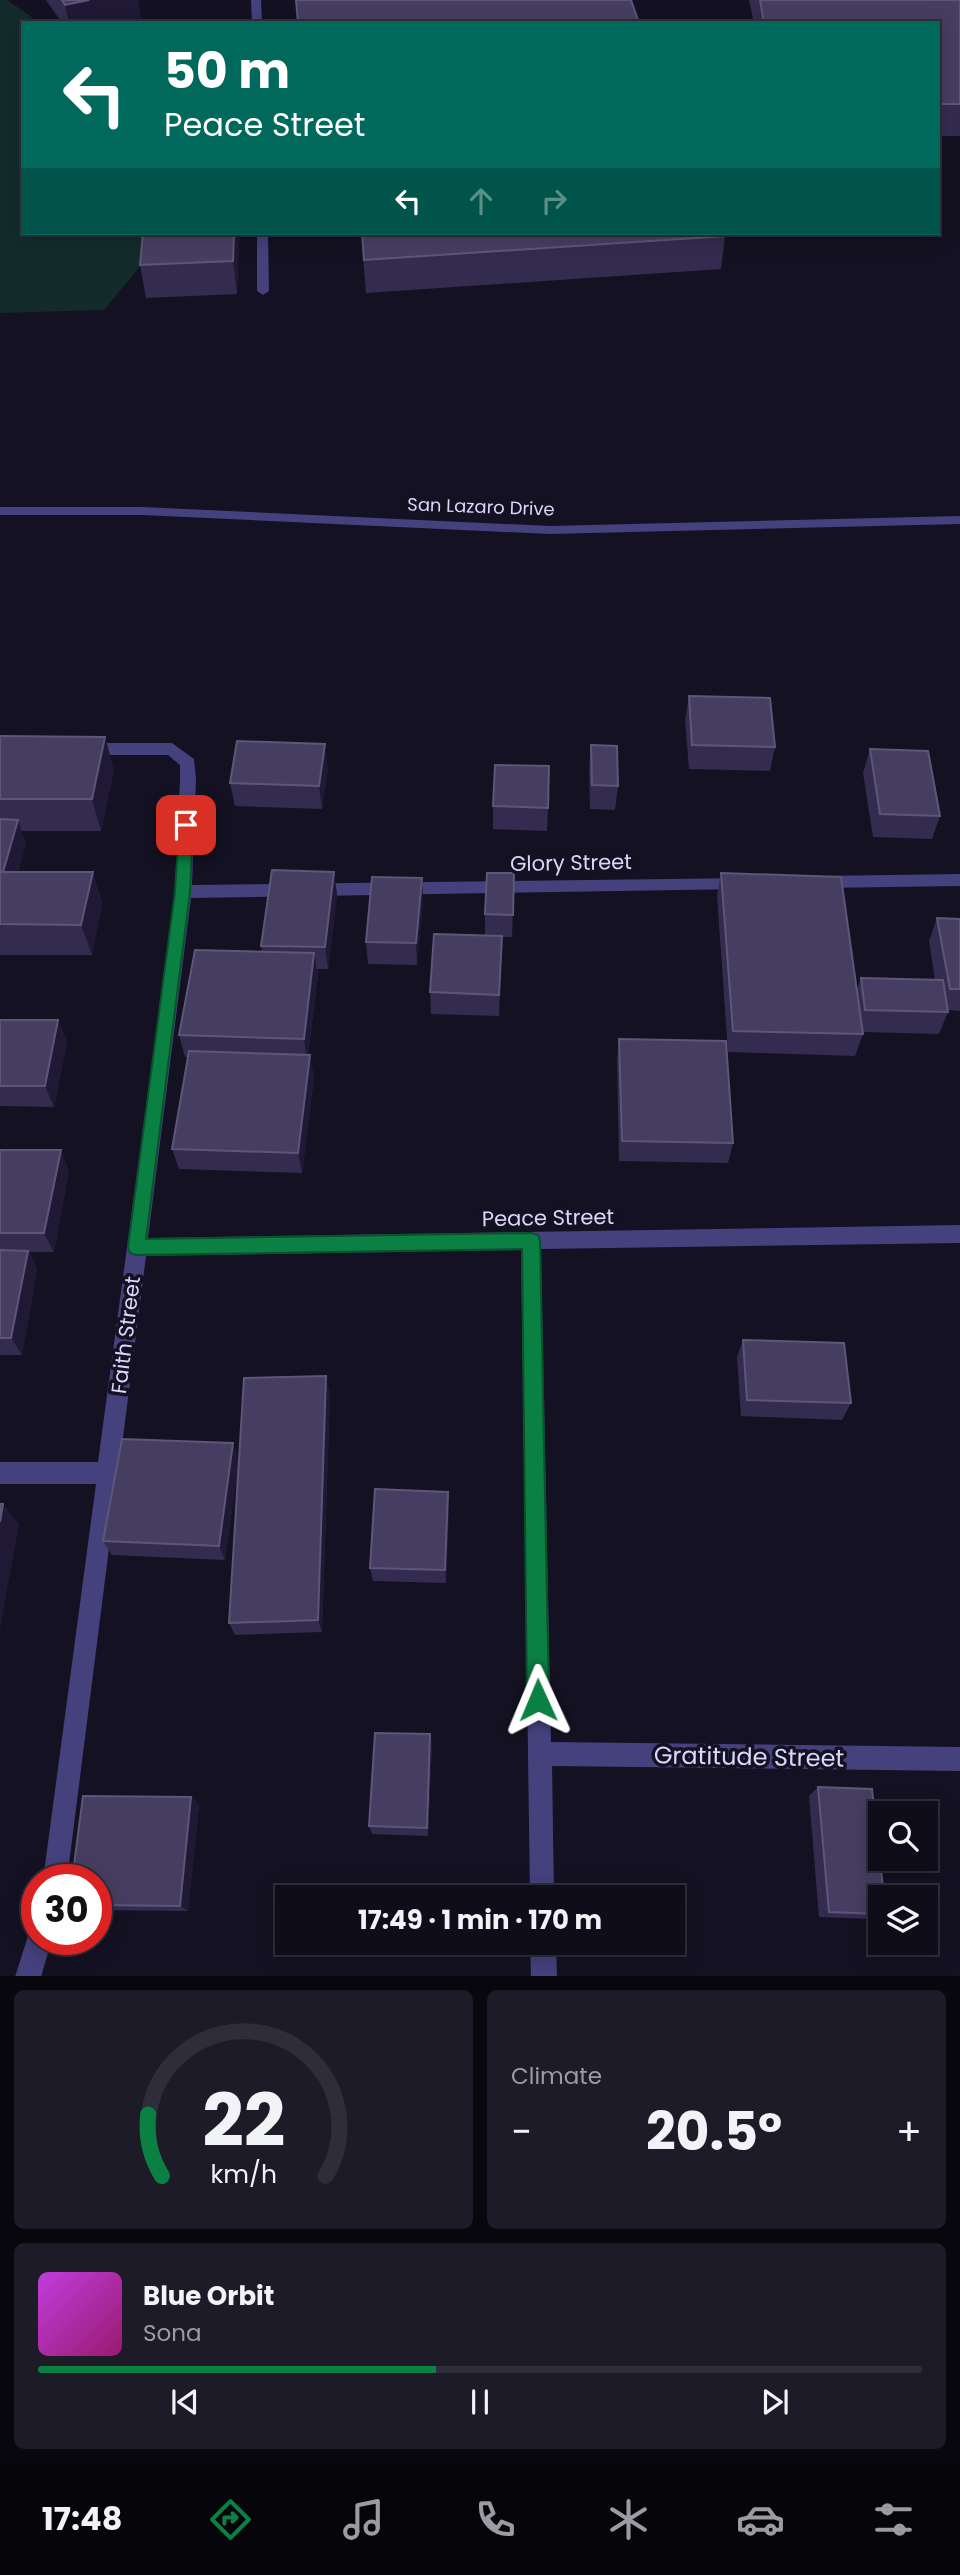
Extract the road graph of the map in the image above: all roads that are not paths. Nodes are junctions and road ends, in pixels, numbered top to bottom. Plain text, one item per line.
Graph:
1 (256, 0) edge
2 (257, 21) edge
3 (262, 235) edge
4 (263, 291) dead end
5 (0, 511) edge
6 (960, 520) edge
7 (66, 750) edge
8 (960, 880) edge
9 (809, 882) edge
10 (754, 883) edge
11 (183, 892) junction
12 (960, 1234) edge
13 (531, 1241) junction
14 (136, 1247) junction
15 (0, 1473) edge
16 (108, 1473) junction
17 (539, 1754) junction
18 (960, 1759) edge
19 (57, 1864) edge
20 (542, 1885) edge
21 (34, 1955) edge
22 (543, 1955) edge
23 (28, 1976) edge
24 (544, 1976) edge

1 - 2 street
3 - 4 street
5 - 6 street, San Lazaro Drive
7 - 11 street, Faith Street
8 - 9 street
10 - 11 street, Glory Street
11 - 14 street, Faith Street
12 - 13 street, Peace Street
13 - 14 street, Peace Street
13 - 17 street
14 - 16 street, Faith Street
15 - 16 street
16 - 19 street, Faith Street
17 - 18 street, Gratitude Street
17 - 20 street
21 - 23 street
22 - 24 street

